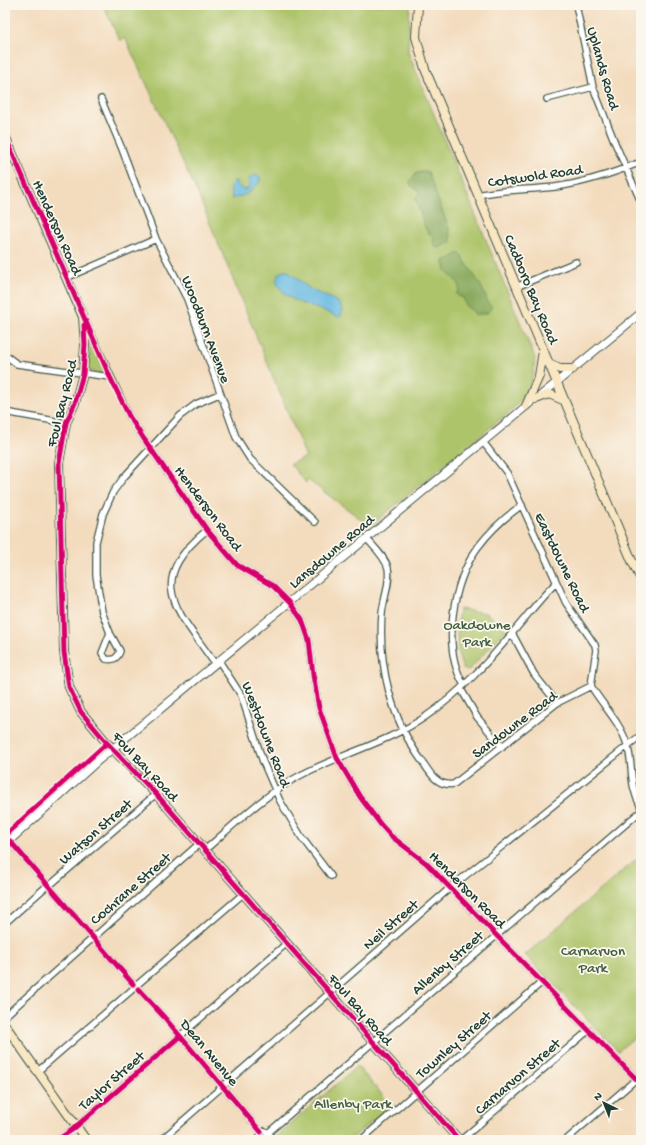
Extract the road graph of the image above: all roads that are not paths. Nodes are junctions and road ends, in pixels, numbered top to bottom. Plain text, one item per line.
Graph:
1 (418, 5) edge
2 (576, 5) edge
3 (593, 87) junction
4 (547, 99) dead end
5 (101, 100) dead end
6 (5, 136) edge
7 (13, 154) junction
8 (5, 157) edge
9 (641, 162) edge
10 (626, 168) junction
11 (478, 195) junction
12 (641, 202) edge
13 (156, 239) junction
14 (576, 262) dead end
15 (68, 277) junction
16 (516, 288) junction
17 (641, 313) edge
18 (84, 317) junction
19 (543, 350) junction
20 (5, 355) edge
21 (549, 364) junction
22 (573, 369) junction
23 (83, 374) junction
24 (110, 377) junction
25 (557, 383) junction
26 (219, 394) junction
27 (536, 399) junction
28 (563, 400) junction
29 (526, 406) junction
30 (5, 412) edge
31 (66, 423) junction
32 (483, 442) junction
33 (150, 449) junction
34 (522, 505) junction
35 (315, 522) dead end
36 (207, 530) junction
37 (367, 538) junction
38 (640, 575) edge
39 (556, 583) junction
40 (290, 602) junction
41 (110, 633) dead end
42 (512, 633) junction
43 (217, 662) junction
44 (591, 686) junction
45 (462, 687) junction
46 (557, 703) junction
47 (404, 731) junction
48 (641, 735) edge
49 (627, 746) junction
50 (502, 747) junction
51 (113, 748) junction
52 (337, 758) junction
53 (275, 791) junction
54 (156, 794) junction
55 (641, 807) edge
56 (641, 811) edge
57 (7, 843) edge
58 (202, 846) junction
59 (331, 876) dead end
60 (48, 886) junction
61 (450, 888) junction
62 (243, 894) junction
63 (5, 923) edge
64 (496, 935) junction
65 (93, 937) junction
66 (287, 943) junction
67 (542, 982) junction
68 (135, 987) junction
69 (330, 992) junction
70 (5, 1016) edge
71 (5, 1025) edge
72 (589, 1030) junction
73 (180, 1036) junction
74 (373, 1042) junction
75 (38, 1071) junction
76 (640, 1079) edge
77 (223, 1086) junction
78 (417, 1092) junction
79 (76, 1126) junction
80 (262, 1132) junction
81 (268, 1132) junction
82 (57, 1140) edge
83 (86, 1140) edge
84 (161, 1140) edge
85 (261, 1140) edge
86 (268, 1140) edge
87 (361, 1140) edge
88 (460, 1140) edge
89 (566, 1140) edge

1 - 11 main road, Cadboro Bay Road
2 - 3 street, Uplands Road
3 - 4 street
3 - 10 street, Uplands Road
5 - 13 street, Woodburn Avenue
6 - 7 main road, Henderson Road
7 - 8 street
7 - 15 main road, Henderson Road
9 - 10 street, Cotswold Road
10 - 11 street, Cotswold Road
10 - 12 street, Uplands Road
11 - 16 main road, Cadboro Bay Road
13 - 15 street
13 - 26 street, Woodburn Avenue
14 - 16 street
15 - 18 main road, Henderson Road
16 - 19 main road, Cadboro Bay Road
17 - 22 street, Lansdowne Road
18 - 23 main road, Foul Bay Road
18 - 24 street, Henderson Road
19 - 21 main road, Cadboro Bay Road
19 - 29 main road
20 - 23 street
21 - 22 main road
21 - 25 main road, Cadboro Bay Road
22 - 25 street, Lansdowne Road
23 - 24 street
23 - 31 main road, Foul Bay Road
24 - 33 street, Henderson Road
25 - 27 street, Lansdowne Road
25 - 28 main road, Cadboro Bay Road
26 - 33 street
26 - 35 street, Woodburn Avenue
27 - 28 main road
27 - 29 street, Lansdowne Road
28 - 38 main road, Cadboro Bay Road
29 - 32 street, Lansdowne Road
30 - 31 street
31 - 51 main road, Foul Bay Road
32 - 34 street, Eastdowne Road
32 - 37 street, Lansdowne Road
33 - 36 street, Henderson Road
33 - 41 street
34 - 39 street, Eastdowne Road
34 - 45 street
36 - 40 street, Henderson Road
36 - 43 street, Westdowne Road
37 - 40 street, Lansdowne Road
37 - 47 street
39 - 42 street, Cochrane Street
39 - 44 street, Eastdowne Road
40 - 43 street, Lansdowne Road
40 - 52 street, Henderson Road
42 - 45 street, Cochrane Street
42 - 46 street
43 - 51 street, Lansdowne Road
43 - 53 street, Westdowne Road
44 - 46 street, Sandowne Road
44 - 49 street
45 - 47 street, Cochrane Street
45 - 50 street
46 - 50 street, Sandowne Road
47 - 50 street, Sandowne Road
47 - 52 street, Cochrane Street
48 - 49 street, Neil Street
49 - 55 street
49 - 61 street, Neil Street
51 - 54 main road, Foul Bay Road
51 - 57 street, Lansdowne Road
52 - 53 street, Cochrane Street
52 - 61 street, Henderson Road
53 - 58 street, Cochrane Street
53 - 59 street, Westdowne Road
54 - 58 main road, Foul Bay Road
54 - 60 street, Watson Street
56 - 64 street, Allenby Street
57 - 60 street, Dean Avenue
58 - 62 main road, Foul Bay Road
58 - 65 street, Cochrane Street
60 - 63 street, Watson Street
60 - 65 street, Dean Avenue
61 - 64 street, Henderson Road
61 - 69 street, Neil Street
62 - 66 main road, Foul Bay Road
62 - 68 street
64 - 67 street, Henderson Road
64 - 74 street, Allenby Street
65 - 68 street, Dean Avenue
65 - 70 street, Cochrane Street
66 - 69 main road, Foul Bay Road
66 - 73 street, Taylor Street
67 - 72 street, Henderson Road
67 - 78 street, Townley Street
68 - 73 street, Dean Avenue
68 - 75 street
69 - 74 main road, Foul Bay Road
69 - 77 street, Neil Street
71 - 75 main road
72 - 76 street, Henderson Road
72 - 88 street, Carnarvon Street
73 - 77 street, Dean Avenue
73 - 79 street, Taylor Street
74 - 78 main road, Foul Bay Road
74 - 81 street, Allenby Street
75 - 79 main road
76 - 89 street
77 - 80 street, Dean Avenue
77 - 84 street, Neil Street
78 - 87 street, Townley Street
78 - 88 main road, Foul Bay Road
79 - 82 street, Taylor Street
79 - 83 main road
80 - 81 street
80 - 85 street
81 - 86 street

